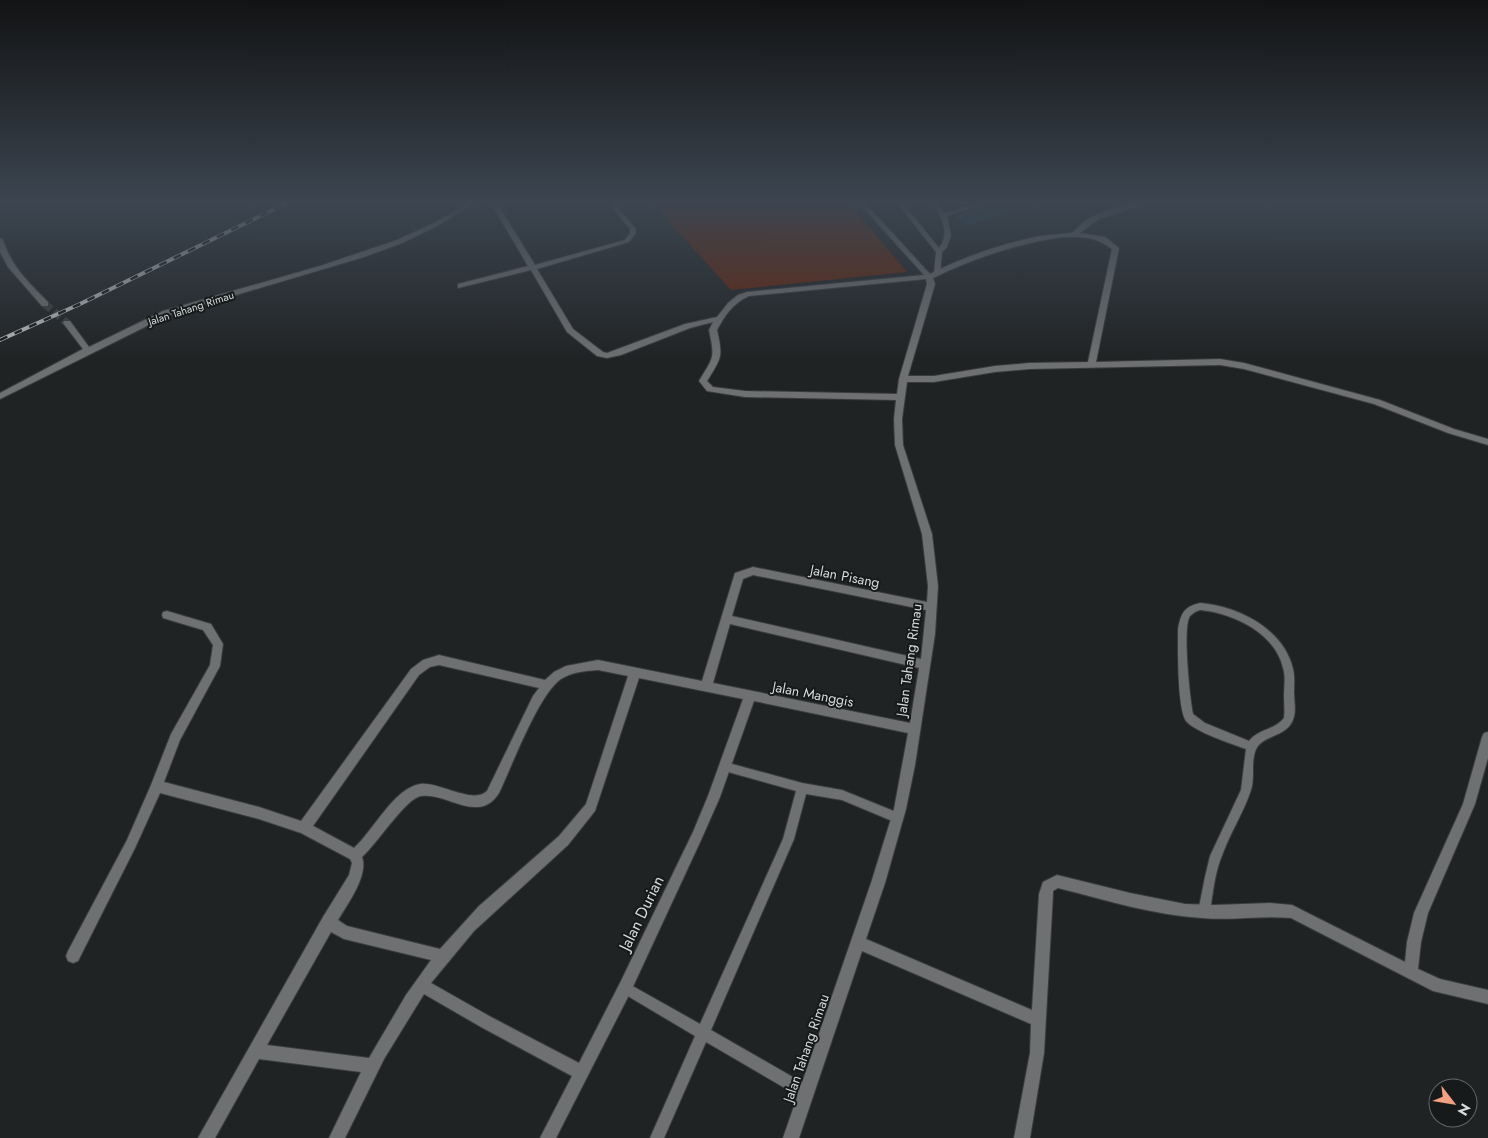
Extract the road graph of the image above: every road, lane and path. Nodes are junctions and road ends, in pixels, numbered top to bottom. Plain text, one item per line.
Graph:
1 (5, 256) edge
2 (356, 256) edge
3 (527, 256) edge
4 (575, 256) edge
5 (914, 256) edge
6 (938, 256) edge
7 (980, 256) edge
8 (1114, 256) edge
9 (534, 268) junction
10 (933, 275) junction
11 (461, 286) dead end
12 (45, 304) tunnel mouth
13 (718, 319) junction
14 (67, 323) tunnel mouth
15 (88, 350) junction
16 (1091, 365) junction
17 (903, 379) junction
18 (0, 396) edge
19 (900, 397) junction
20 (1488, 442) edge
21 (932, 607) junction
22 (167, 615) dead end
23 (726, 620) junction
24 (925, 665) junction
25 (636, 672) junction
26 (547, 685) junction
27 (706, 687) junction
28 (750, 696) junction
29 (914, 729) junction
30 (1488, 738) edge
31 (1252, 746) junction
32 (725, 767) junction
33 (157, 786) junction
34 (802, 788) junction
35 (897, 818) junction
36 (304, 828) junction
37 (355, 855) junction
38 (1204, 912) junction
39 (328, 922) junction
40 (858, 943) junction
41 (73, 956) dead end
42 (443, 956) junction
43 (1411, 971) junction
44 (422, 985) junction
45 (624, 988) junction
46 (1488, 997) edge
47 (1040, 1020) junction
48 (704, 1034) junction
49 (256, 1051) junction
50 (371, 1066) junction
51 (582, 1073) junction
52 (807, 1093) junction
53 (206, 1138) edge
54 (336, 1138) edge
55 (548, 1138) edge
56 (657, 1138) edge
57 (791, 1138) edge
58 (1022, 1138) edge

1 - 12 street
2 - 15 street, Jalan Tahang Rimau
3 - 9 street
4 - 9 street
5 - 10 street
6 - 10 lane
7 - 10 street
8 - 16 street
9 - 11 street
9 - 13 street
10 - 13 street
10 - 17 street, Jalan Tahang Rimau
13 - 19 street
14 - 15 street
15 - 18 street, Jalan Tahang Rimau
16 - 17 street
16 - 20 street
17 - 19 street, Jalan Tahang Rimau
19 - 21 street, Jalan Tahang Rimau
21 - 23 street, Jalan Pisang
21 - 24 street, Jalan Tahang Rimau
22 - 33 street
23 - 24 street
23 - 27 street
24 - 29 street, Jalan Tahang Rimau
25 - 26 street, Jalan Manggis
25 - 27 street, Jalan Manggis
25 - 42 street
26 - 36 street
26 - 37 street
27 - 28 street, Jalan Manggis
28 - 29 street, Jalan Manggis
28 - 32 street, Jalan Durian
29 - 35 street, Jalan Tahang Rimau
30 - 43 street
31 - 31 lane
31 - 38 lane
32 - 34 lane
32 - 45 street, Jalan Durian
33 - 36 street
33 - 41 street
34 - 35 lane
34 - 48 lane
35 - 40 street, Jalan Tahang Rimau
36 - 37 street
37 - 39 street
38 - 43 street
38 - 47 street
39 - 42 street
39 - 49 street
40 - 47 street
40 - 52 street, Jalan Tahang Rimau
42 - 44 street
43 - 46 street
44 - 50 street
44 - 51 street
45 - 48 lane
45 - 51 street, Jalan Durian
47 - 58 street
48 - 52 lane
48 - 56 lane
49 - 50 street
49 - 53 street
50 - 54 street
51 - 55 street, Jalan Durian
52 - 57 street, Jalan Tahang Rimau

